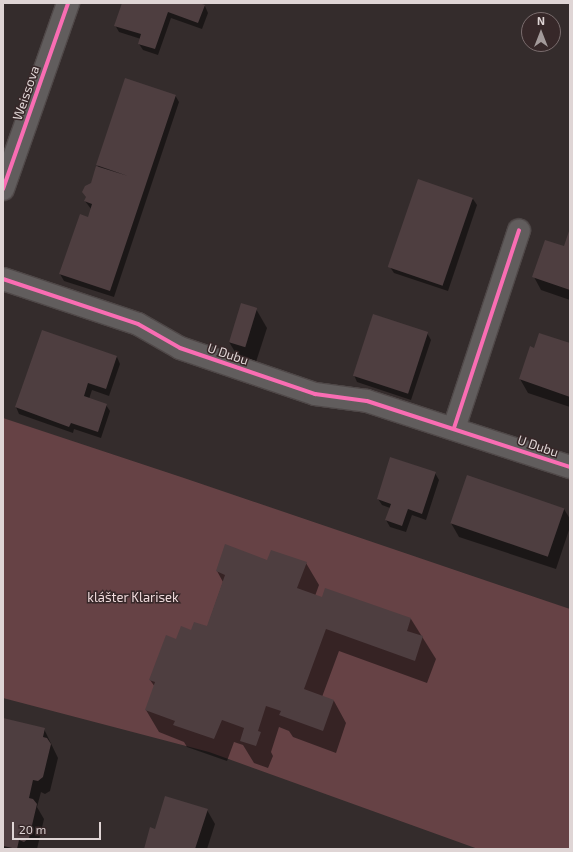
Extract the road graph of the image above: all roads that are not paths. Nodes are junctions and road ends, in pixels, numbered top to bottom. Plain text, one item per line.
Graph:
1 (68, 3) edge
2 (3, 189) edge
3 (520, 230) dead end
4 (3, 279) edge
5 (454, 428) junction
6 (570, 467) edge

1 - 2 street, Weissova
3 - 5 street
4 - 5 street, U Dubu
5 - 6 street, U Dubu

